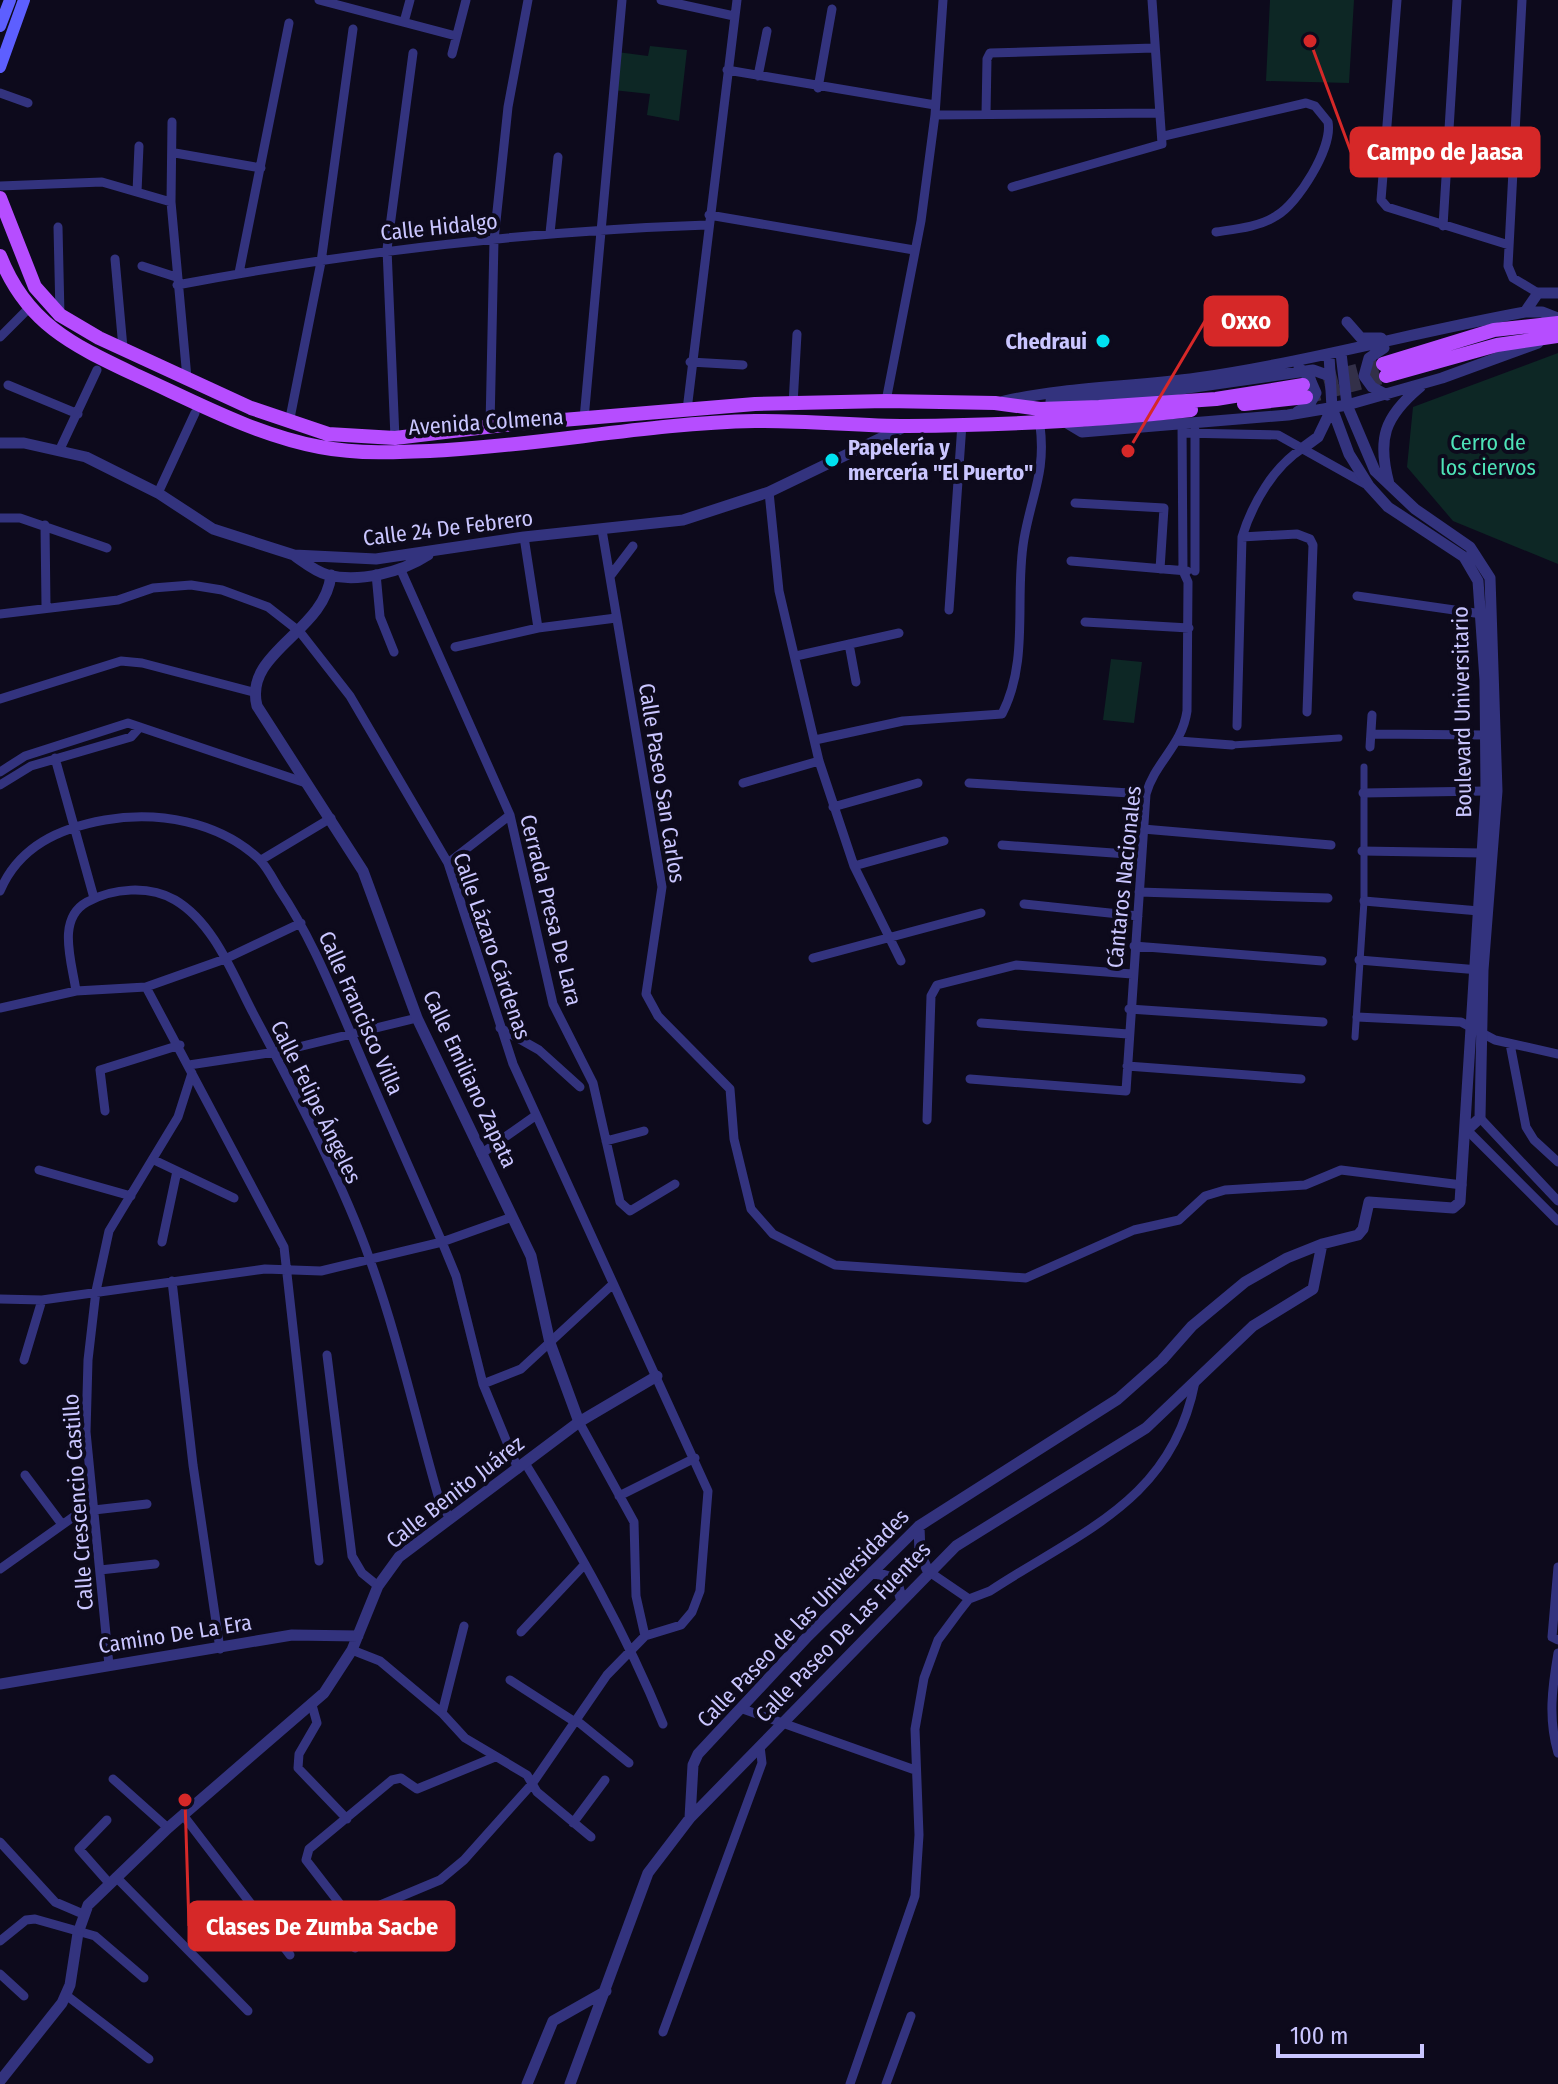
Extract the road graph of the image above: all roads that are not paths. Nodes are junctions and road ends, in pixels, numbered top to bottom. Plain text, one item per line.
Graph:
1 (10, 0) edge
2 (24, 0) edge
3 (319, 0) edge
4 (410, 0) edge
5 (466, 0) edge
6 (528, 0) edge
7 (622, 0) edge
8 (661, 0) edge
9 (737, 0) edge
10 (943, 0) edge
11 (1152, 0) edge
12 (1397, 0) edge
13 (1457, 0) edge
14 (1522, 0) edge
15 (360, 5) edge
16 (832, 9) dead end
17 (734, 16) junction
18 (404, 22) junction
19 (289, 23) dead end
20 (0, 26) edge
21 (353, 29) dead end
22 (767, 31) dead end
23 (456, 36) junction
24 (1154, 48) junction
25 (413, 53) dead end
26 (452, 54) dead end
27 (0, 67) edge
28 (727, 70) junction
29 (758, 76) junction
30 (818, 88) junction
31 (0, 93) edge
32 (28, 103) dead end
33 (935, 110) junction
34 (1160, 113) junction
35 (986, 114) junction
36 (172, 122) dead end
37 (1163, 140) junction
38 (139, 146) dead end
39 (175, 153) junction
40 (558, 157) dead end
41 (261, 168) junction
42 (0, 186) edge
43 (1012, 187) dead end
44 (137, 192) junction
45 (0, 198) edge
46 (171, 202) junction
47 (708, 220) junction
48 (1443, 226) junction
49 (58, 227) dead end
50 (602, 228) junction
51 (1216, 232) dead end
52 (550, 233) junction
53 (494, 240) junction
54 (1509, 245) junction
55 (387, 249) junction
56 (914, 250) junction
57 (1, 259) edge
58 (115, 259) dead end
59 (321, 262) junction
60 (142, 266) dead end
61 (239, 273) junction
62 (176, 281) junction
63 (1538, 293) junction
64 (1558, 293) edge
65 (29, 308) junction
66 (1525, 312) junction
67 (60, 315) junction
68 (1558, 321) edge
69 (1347, 322) dead end
70 (797, 334) dead end
71 (1558, 336) edge
72 (0, 337) edge
73 (1402, 339) junction
74 (123, 348) junction
75 (1335, 354) junction
76 (690, 362) junction
77 (1288, 362) junction
78 (743, 365) dead end
79 (97, 370) dead end
80 (1327, 375) junction
81 (187, 378) junction
82 (1303, 384) junction
83 (1423, 384) junction
84 (8, 385) dead end
85 (1032, 395) junction
86 (1387, 395) junction
87 (886, 401) junction
88 (995, 403) junction
89 (793, 404) junction
90 (1347, 405) junction
91 (1332, 408) junction
92 (687, 410) junction
93 (195, 413) dead end
94 (78, 414) junction
95 (1288, 415) junction
96 (584, 419) junction
97 (289, 423) junction
98 (1067, 423) junction
99 (962, 424) junction
100 (1040, 425) junction
101 (490, 426) junction
102 (906, 426) junction
103 (1188, 428) junction
104 (395, 438) junction
105 (0, 443) edge
106 (1303, 448) junction
107 (60, 449) junction
108 (1369, 486) junction
109 (1390, 488) junction
110 (769, 492) junction
111 (158, 493) junction
112 (1075, 503) dead end
113 (0, 518) edge
114 (45, 525) junction
115 (602, 530) junction
116 (524, 537) junction
117 (1242, 537) junction
118 (633, 546) dead end
119 (107, 548) dead end
120 (437, 549) junction
121 (294, 555) junction
122 (1071, 561) dead end
123 (400, 568) junction
124 (1160, 569) junction
125 (1183, 571) junction
126 (1195, 571) junction
127 (376, 574) junction
128 (331, 575) junction
129 (611, 575) junction
130 (1188, 582) junction
131 (1357, 596) dead end
132 (46, 606) junction
133 (949, 610) dead end
134 (0, 614) edge
135 (1482, 614) junction
136 (616, 618) junction
137 (1085, 622) dead end
138 (538, 628) junction
139 (1189, 628) junction
140 (300, 632) junction
141 (899, 633) dead end
142 (849, 644) junction
143 (455, 647) dead end
144 (394, 652) dead end
145 (796, 656) junction
146 (856, 682) dead end
147 (253, 692) junction
148 (0, 699) edge
149 (1307, 712) dead end
150 (1372, 715) dead end
151 (1237, 726) dead end
152 (140, 727) junction
153 (1371, 734) junction
154 (1485, 735) junction
155 (1339, 738) dead end
156 (815, 740) junction
157 (1178, 741) junction
158 (1232, 745) joint
159 (1370, 747) dead end
160 (55, 758) junction
161 (819, 761) junction
162 (1364, 767) dead end
163 (0, 772) edge
164 (306, 783) junction
165 (743, 783) dead end
166 (918, 783) dead end
167 (969, 783) dead end
168 (0, 785) edge
169 (1486, 791) junction
170 (1363, 793) junction
171 (1146, 794) junction
172 (833, 807) junction
173 (510, 815) junction
174 (331, 818) junction
175 (75, 825) junction
176 (1143, 829) junction
177 (944, 841) dead end
178 (1002, 845) dead end
179 (1331, 845) dead end
180 (1362, 851) junction
181 (1482, 853) junction
182 (1141, 855) junction
183 (261, 860) junction
184 (448, 863) junction
185 (854, 866) junction
186 (0, 891) edge
187 (1139, 892) junction
188 (94, 898) junction
189 (1328, 898) dead end
190 (1364, 901) junction
191 (1024, 904) dead end
192 (1479, 911) junction
193 (981, 913) dead end
194 (1138, 916) junction
195 (301, 923) junction
196 (889, 936) junction
197 (1134, 946) junction
198 (813, 958) dead end
199 (225, 959) junction
200 (1359, 960) junction
201 (901, 961) dead end
202 (1322, 961) dead end
203 (1478, 970) junction
204 (1132, 974) junction
205 (146, 987) junction
206 (76, 991) junction
207 (0, 1008) edge
208 (1129, 1009) junction
209 (1357, 1017) junction
210 (417, 1018) junction
211 (1323, 1022) dead end
212 (981, 1023) dead end
213 (500, 1028) junction
214 (1478, 1031) junction
215 (351, 1034) junction
216 (1128, 1034) junction
217 (1355, 1037) dead end
218 (1510, 1044) junction
219 (180, 1045) junction
220 (274, 1052) junction
221 (1558, 1054) edge
222 (1127, 1066) junction
223 (190, 1069) junction
224 (970, 1079) dead end
225 (1301, 1079) dead end
226 (580, 1087) dead end
227 (105, 1111) dead end
228 (535, 1116) junction
229 (1480, 1118) junction
230 (927, 1120) dead end
231 (1467, 1130) junction
232 (644, 1131) dead end
233 (606, 1141) junction
234 (481, 1154) junction
235 (154, 1160) junction
236 (1558, 1162) edge
237 (39, 1170) dead end
238 (177, 1171) junction
239 (675, 1184) dead end
240 (1462, 1185) junction
241 (131, 1196) junction
242 (234, 1198) dead end
243 (1558, 1201) edge
244 (1369, 1202) joint
245 (512, 1217) junction
246 (1558, 1221) edge
247 (162, 1242) dead end
248 (442, 1242) junction
249 (1322, 1244) junction
250 (370, 1260) junction
251 (287, 1271) junction
252 (172, 1281) junction
253 (613, 1284) junction
254 (96, 1291) junction
255 (0, 1299) edge
256 (42, 1300) junction
257 (550, 1343) junction
258 (327, 1355) dead end
259 (24, 1360) dead end
260 (657, 1376) junction
261 (1195, 1382) junction
262 (483, 1384) junction
263 (579, 1422) junction
264 (695, 1458) junction
265 (522, 1466) junction
266 (25, 1475) dead end
267 (619, 1496) junction
268 (147, 1504) dead end
269 (94, 1506) junction
270 (449, 1517) junction
271 (61, 1523) junction
272 (919, 1526) junction
273 (319, 1561) dead end
274 (155, 1564) dead end
275 (585, 1564) junction
276 (1558, 1567) edge
277 (0, 1569) edge
278 (100, 1570) junction
279 (928, 1571) junction
280 (872, 1572) junction
281 (378, 1586) junction
282 (901, 1598) junction
283 (969, 1599) junction
284 (464, 1626) dead end
285 (521, 1632) dead end
286 (358, 1636) junction
287 (645, 1636) junction
288 (1558, 1640) edge
289 (220, 1649) junction
290 (352, 1650) junction
291 (630, 1651) junction
292 (1558, 1653) edge
293 (109, 1665) junction
294 (510, 1680) dead end
295 (0, 1684) edge
296 (312, 1705) junction
297 (740, 1708) junction
298 (442, 1713) junction
299 (575, 1721) junction
300 (779, 1723) junction
301 (663, 1724) dead end
302 (760, 1746) junction
303 (1558, 1753) edge
304 (495, 1757) junction
305 (629, 1763) dead end
306 (915, 1770) junction
307 (113, 1779) dead end
308 (605, 1780) dead end
309 (532, 1784) junction
310 (183, 1815) junction
311 (690, 1818) junction
312 (347, 1819) junction
313 (107, 1820) dead end
314 (573, 1823) junction
315 (168, 1828) junction
316 (591, 1837) dead end
317 (0, 1842) edge
318 (112, 1880) junction
319 (340, 1904) dead end
320 (83, 1914) junction
321 (78, 1933) junction
322 (0, 1941) edge
323 (355, 1948) dead end
324 (290, 1955) dead end
325 (0, 1974) edge
326 (144, 1978) dead end
327 (606, 1991) junction
328 (66, 1995) junction
329 (24, 1996) dead end
330 (248, 2011) dead end
331 (911, 2016) dead end
332 (663, 2032) dead end
333 (149, 2059) dead end
334 (0, 2081) edge
335 (531, 2082) edge
336 (570, 2084) edge
337 (850, 2084) edge
338 (886, 2084) edge

1 - 20 main road
2 - 27 main road
3 - 15 street
4 - 18 street
5 - 23 street
6 - 53 street
7 - 50 street
8 - 17 street
9 - 17 street
10 - 33 street
11 - 24 street
12 - 48 street
13 - 48 street
14 - 54 street
15 - 18 street
16 - 30 street
17 - 28 street
18 - 23 street
19 - 41 street
21 - 59 street
22 - 29 street
23 - 26 street
24 - 34 street
24 - 35 street
25 - 55 street
28 - 29 street
28 - 47 street
29 - 30 street
30 - 33 street
31 - 32 street
33 - 35 street
33 - 56 street
34 - 35 street
34 - 37 street
36 - 39 street
37 - 43 street
37 - 51 street
38 - 44 street
39 - 41 street
39 - 46 street
40 - 52 street
41 - 61 street
42 - 44 street
44 - 46 street
45 - 67 main road, Avenida Colmena
46 - 62 street
47 - 50 street, Calle Hidalgo
47 - 56 street, Calle Hidalgo
47 - 76 street
48 - 54 street
49 - 67 street
50 - 52 street, Calle Hidalgo
50 - 96 street
52 - 53 street, Calle Hidalgo
53 - 55 street, Calle Hidalgo
53 - 101 street
54 - 63 street
55 - 59 street, Calle Hidalgo
55 - 104 street
56 - 87 street
57 - 65 main road, Avenida Colmena
58 - 74 street
59 - 61 street, Calle Hidalgo
59 - 97 street
60 - 62 street, Calle Hidalgo
61 - 62 street, Calle Hidalgo
62 - 81 street
63 - 64 street
63 - 66 street
65 - 72 street
65 - 102 main road, Avenida Colmena
66 - 68 street
66 - 73 street
67 - 74 main road, Avenida Colmena
68 - 71 main road
69 - 73 street
70 - 89 street
71 - 83 street
73 - 75 street
73 - 86 street
74 - 81 main road, Avenida Colmena
75 - 77 street
75 - 80 street, Boulevard Universitario
75 - 90 street, Boulevard Universitario
76 - 78 street
76 - 92 street
77 - 82 street
77 - 85 street
79 - 94 street
80 - 82 street
80 - 91 street, Boulevard Universitario
81 - 97 main road, Avenida Colmena
82 - 85 street
82 - 88 main road
82 - 95 street
82 - 98 main road, Avenida Colmena
83 - 86 street
83 - 109 street
84 - 94 street
85 - 88 street
86 - 90 street
87 - 88 main road, Avenida Colmena
87 - 89 main road, Avenida Colmena
89 - 92 main road, Avenida Colmena
90 - 91 street
90 - 109 street, Boulevard Universitario
91 - 95 street
91 - 106 street
91 - 108 street, Boulevard Universitario
92 - 96 main road, Avenida Colmena
93 - 111 street
94 - 107 street
95 - 103 street
96 - 101 main road, Avenida Colmena
97 - 104 main road, Avenida Colmena
98 - 100 main road, Avenida Colmena
98 - 103 street
99 - 100 main road, Avenida Colmena
99 - 102 main road, Avenida Colmena
99 - 133 street
100 - 156 street
101 - 104 main road, Avenida Colmena
102 - 110 street, Calle 24 De Febrero
103 - 106 street
103 - 125 street
103 - 126 street
105 - 107 street, Calle 24 De Febrero
106 - 108 street
106 - 117 street
107 - 111 street, Calle 24 De Febrero
108 - 135 street, Boulevard Universitario
109 - 203 street, Boulevard Universitario
110 - 115 street, Calle 24 De Febrero
110 - 145 street
111 - 121 street, Calle 24 De Febrero
112 - 124 street
113 - 114 street
114 - 119 street
114 - 132 street
115 - 116 street, Calle 24 De Febrero
115 - 129 street, Calle Paseo San Carlos
116 - 120 street, Calle 24 De Febrero
116 - 138 street
117 - 149 street
117 - 151 street
118 - 129 street
120 - 121 street, Calle 24 De Febrero
120 - 123 street
121 - 128 street
122 - 124 street
123 - 127 street
123 - 173 street, Cerrada Presa De Lara
124 - 125 street
125 - 126 street
125 - 130 street, Cántaros Nacionales
126 - 130 street
127 - 128 street
127 - 144 street
128 - 140 street
129 - 136 street, Calle Paseo San Carlos
130 - 139 street, Cántaros Nacionales
131 - 135 street
132 - 134 street, Calle Lázaro Cárdenas
132 - 140 street, Calle Lázaro Cárdenas
135 - 154 street, Boulevard Universitario
136 - 138 street
136 - 240 street, Calle Paseo San Carlos
137 - 139 street
138 - 143 street
139 - 157 street, Cántaros Nacionales
140 - 147 street
140 - 184 street, Calle Lázaro Cárdenas
141 - 142 street
142 - 145 street
142 - 146 street
145 - 156 street
147 - 148 street
147 - 164 street, Calle Emiliano Zapata
150 - 153 street
152 - 160 street
152 - 163 street
152 - 164 street
153 - 154 street
153 - 159 street
154 - 169 street, Boulevard Universitario
155 - 158 street
156 - 161 street
157 - 158 street
157 - 171 street, Cántaros Nacionales
160 - 168 street
160 - 175 street
161 - 165 street
161 - 172 street
162 - 170 street
164 - 174 street, Calle Emiliano Zapata
166 - 172 street
167 - 171 street
169 - 170 street
169 - 181 street, Boulevard Universitario
170 - 180 street
171 - 176 street, Cántaros Nacionales
172 - 185 street
173 - 184 street
173 - 233 street, Cerrada Presa De Lara
174 - 183 street
174 - 210 street, Calle Emiliano Zapata
175 - 183 street, Calle Francisco Villa
175 - 186 street, Calle Francisco Villa
175 - 188 street
176 - 179 street
176 - 182 street, Cántaros Nacionales
177 - 185 street
178 - 182 street
180 - 181 street
180 - 190 street
181 - 192 street, Boulevard Universitario
182 - 187 street, Cántaros Nacionales
183 - 195 street, Calle Francisco Villa
184 - 213 street, Calle Lázaro Cárdenas
185 - 196 street
187 - 189 street
187 - 194 street, Cántaros Nacionales
188 - 199 street, Calle Felipe Ángeles
188 - 206 street
190 - 192 street
190 - 200 street
191 - 194 street
192 - 203 street, Boulevard Universitario
193 - 196 street
194 - 197 street, Cántaros Nacionales
195 - 199 street
195 - 215 street, Calle Francisco Villa
196 - 198 street
196 - 201 street
197 - 202 street
197 - 204 street, Cántaros Nacionales
199 - 205 street
199 - 220 street, Calle Felipe Ángeles
200 - 203 street
200 - 209 street
203 - 214 street, Boulevard Universitario
204 - 208 street, Cántaros Nacionales
204 - 230 street
205 - 206 street
205 - 219 street
206 - 207 street
208 - 211 street
208 - 216 street, Cántaros Nacionales
209 - 214 street
209 - 217 street
210 - 215 street
210 - 234 street, Calle Emiliano Zapata
212 - 216 street
213 - 226 street
213 - 228 street, Calle Lázaro Cárdenas
214 - 218 street
214 - 229 street, Boulevard Universitario
214 - 231 street, Boulevard Universitario
215 - 220 street
215 - 248 street, Calle Francisco Villa
216 - 222 street, Cántaros Nacionales
218 - 221 street
218 - 236 street
219 - 223 street
219 - 227 street
220 - 223 street
220 - 250 street, Calle Felipe Ángeles
222 - 224 street, Cántaros Nacionales
222 - 225 street
223 - 235 street, Calle Crescencio Castillo
223 - 251 street
228 - 234 street
228 - 253 street, Calle Lázaro Cárdenas
229 - 231 street
229 - 243 street
231 - 240 street, Boulevard Universitario
231 - 246 street
232 - 233 street
233 - 239 street, Cerrada Presa De Lara
234 - 245 street, Calle Emiliano Zapata
235 - 238 street
235 - 241 street, Calle Crescencio Castillo
237 - 241 street
238 - 242 street
238 - 247 street
240 - 244 street, Boulevard Universitario
241 - 254 street, Calle Crescencio Castillo
244 - 249 street, Calle Paseo de las Universidades
245 - 248 street
245 - 257 street, Calle Emiliano Zapata
248 - 250 street
248 - 262 street, Calle Francisco Villa
249 - 261 street, Calle Paseo De Las Fuentes
249 - 272 street, Calle Paseo de las Universidades
250 - 251 street
250 - 270 street, Calle Felipe Ángeles
251 - 252 street
251 - 273 street
252 - 254 street
252 - 289 street
253 - 257 street
253 - 260 street, Calle Lázaro Cárdenas
254 - 256 street
254 - 269 street, Calle Crescencio Castillo
255 - 256 street
256 - 259 street
257 - 262 street
257 - 263 street, Calle Emiliano Zapata
258 - 281 street
260 - 263 street, Calle Benito Juárez
260 - 264 street, Calle Lázaro Cárdenas
261 - 279 street, Calle Paseo De Las Fuentes
261 - 283 street
262 - 265 street, Calle Francisco Villa
263 - 265 street, Calle Benito Juárez
263 - 267 street, Calle Emiliano Zapata
264 - 267 street
264 - 287 street, Calle Lázaro Cárdenas
265 - 270 street, Calle Benito Juárez
265 - 275 street, Calle Francisco Villa
266 - 271 street
267 - 287 street, Calle Emiliano Zapata
268 - 269 street
269 - 271 street
269 - 278 street, Calle Crescencio Castillo
270 - 281 street, Calle Benito Juárez
271 - 277 street
272 - 279 street
272 - 280 street, Calle Paseo de las Universidades
274 - 278 street
275 - 285 street
275 - 291 street, Calle Francisco Villa
276 - 288 street
278 - 293 street, Calle Crescencio Castillo
279 - 282 street, Calle Paseo De Las Fuentes
279 - 283 street
280 - 282 street
280 - 297 street, Calle Paseo de las Universidades
281 - 286 street, Calle Benito Juárez
282 - 300 street, Calle Paseo De Las Fuentes
283 - 306 street
284 - 298 street
286 - 289 street, Camino De La Era
286 - 290 street, Calle Benito Juárez
287 - 291 street
289 - 293 street, Camino De La Era
290 - 296 street, Calle Benito Juárez
290 - 298 street
291 - 299 street
291 - 301 street, Calle Francisco Villa
292 - 303 street
293 - 295 street, Camino De La Era
294 - 299 street
296 - 310 street, Calle Benito Juárez
296 - 312 street
297 - 300 street
297 - 311 street, Calle Paseo de las Universidades
298 - 304 street
299 - 305 street
299 - 309 street
300 - 302 street, Calle Paseo De Las Fuentes
300 - 306 street
302 - 311 street, Calle Paseo De Las Fuentes
302 - 332 street
304 - 309 street
304 - 312 street
306 - 337 street
307 - 315 street
308 - 314 street
309 - 314 street
309 - 323 street
310 - 315 street, Calle Benito Juárez
310 - 324 street
311 - 327 street, Calle Paseo De Las Fuentes
312 - 319 street
313 - 318 street
314 - 316 street
315 - 318 street, Calle Benito Juárez
317 - 320 street
318 - 320 street, Calle Benito Juárez
318 - 330 street
320 - 321 street, Calle Benito Juárez
321 - 322 street
321 - 326 street
321 - 328 street, Calle Benito Juárez
325 - 329 street
327 - 335 street
327 - 336 street, Calle Paseo De Las Fuentes
328 - 333 street
328 - 334 street, Calle Benito Juárez
331 - 338 street

